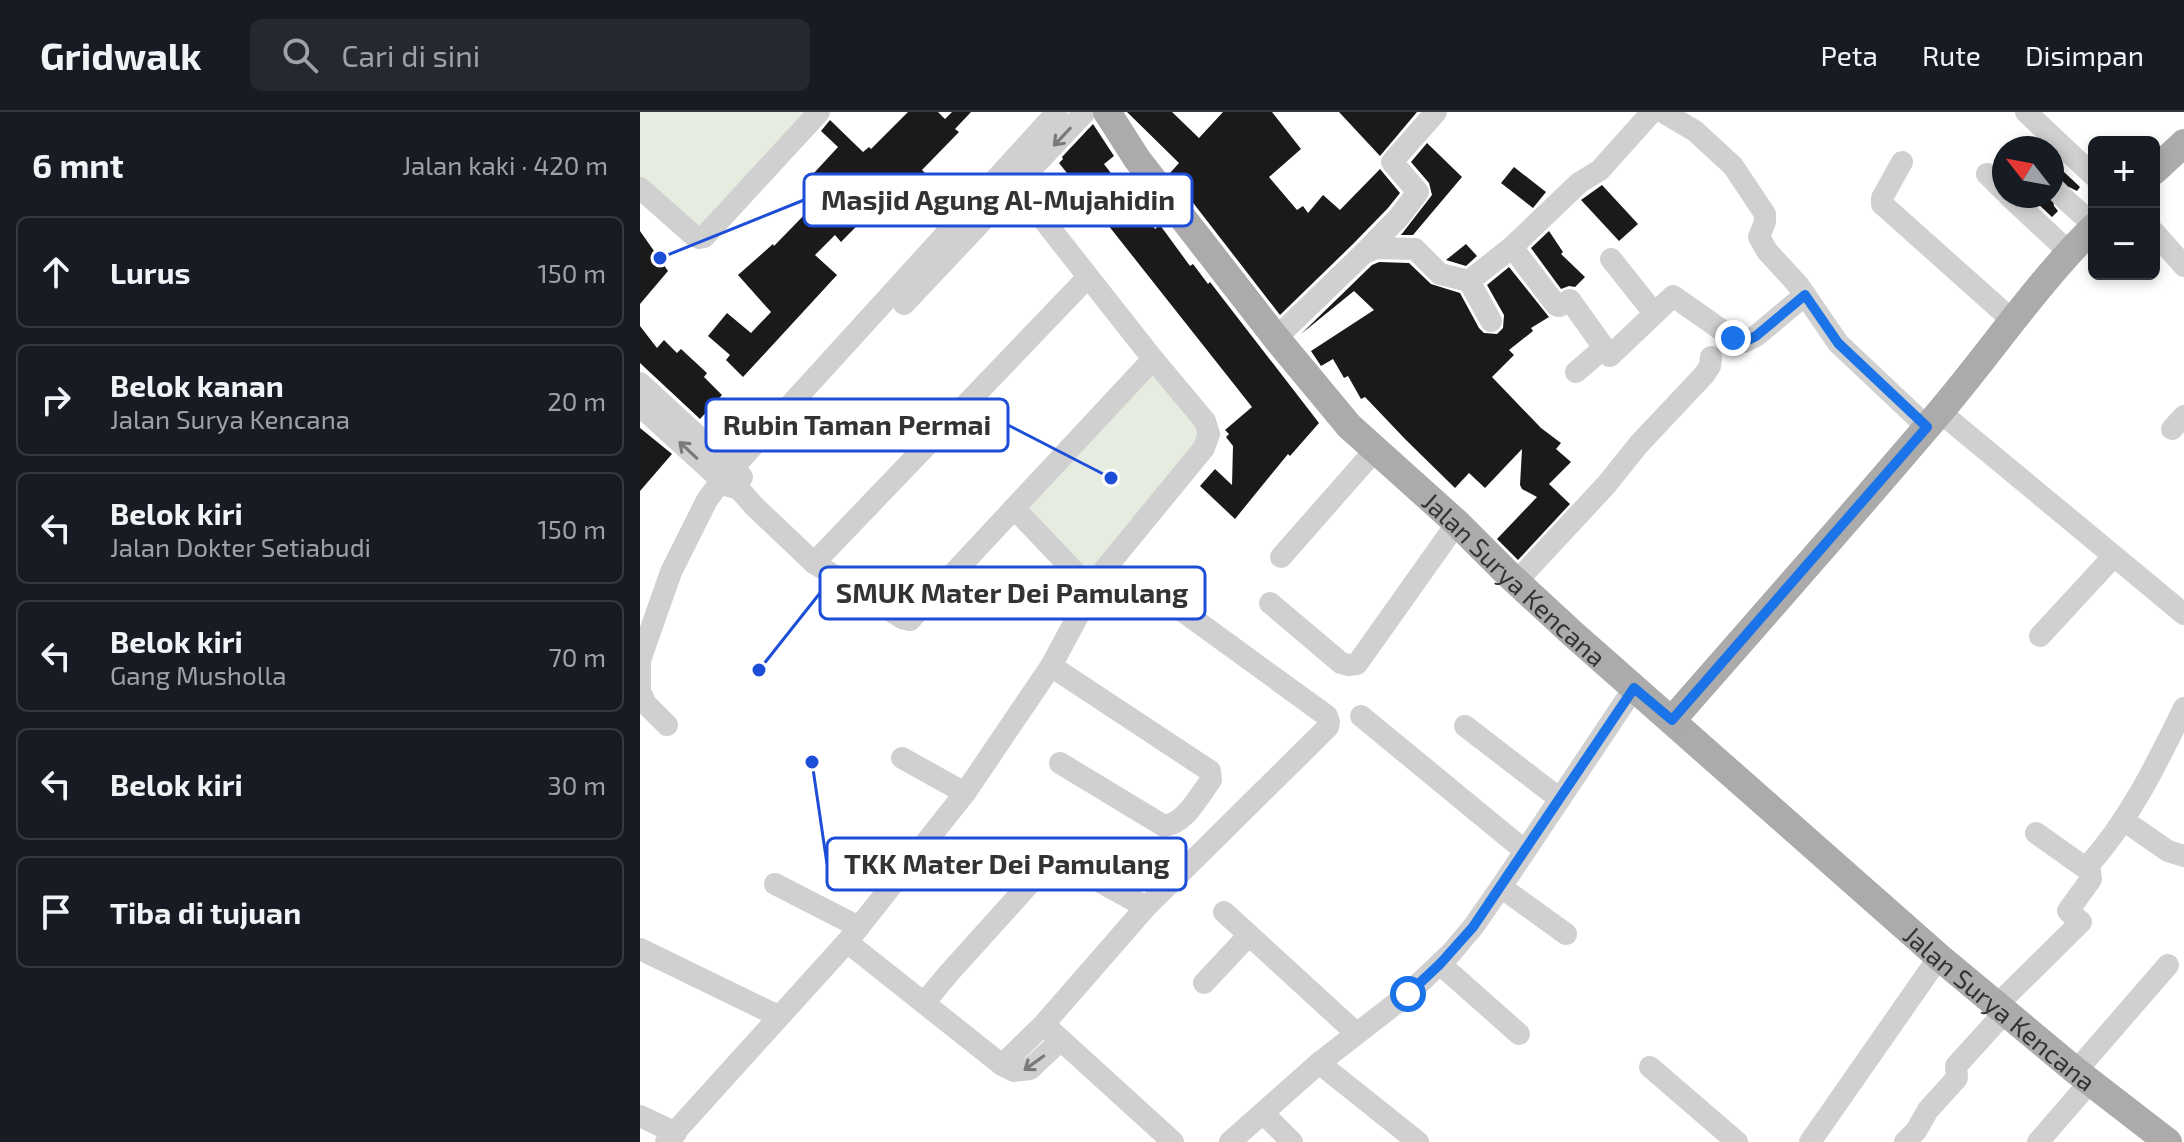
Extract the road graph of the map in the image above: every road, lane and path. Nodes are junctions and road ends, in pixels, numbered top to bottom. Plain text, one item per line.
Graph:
1 (819, 112) edge
2 (1057, 112) edge
3 (1085, 112) edge
4 (1107, 112) edge
5 (1436, 112) edge
6 (1652, 112) edge
7 (1663, 112) edge
8 (2026, 112) edge
9 (2184, 143) edge
10 (1902, 162) dead end
11 (2160, 165) edge
12 (2088, 170) edge
13 (1987, 174) dead end
14 (1992, 179) edge
15 (1016, 185) junction
16 (640, 188) edge
17 (2067, 201) tunnel mouth
18 (2023, 208) edge
19 (2088, 220) edge
20 (2088, 232) edge
21 (2160, 239) edge
22 (1512, 247) junction
23 (2069, 252) junction
24 (1364, 253) junction
25 (1611, 259) dead end
26 (934, 261) junction
27 (2184, 266) edge
28 (1088, 277) junction
29 (1469, 281) junction
30 (1805, 295) junction
31 (1654, 313) junction
32 (2012, 320) junction
33 (1491, 321) dead end
34 (1276, 338) junction
35 (1607, 352) junction
36 (1711, 357) dead end
37 (1153, 359) junction
38 (1576, 372) dead end
39 (640, 383) edge
40 (646, 408) edge
41 (1934, 419) junction
42 (1376, 449) junction
43 (734, 479) junction
44 (1014, 508) junction
45 (1457, 523) junction
46 (1281, 557) dead end
47 (2113, 557) junction
48 (814, 563) junction
49 (1516, 582) junction
50 (1091, 589) junction
51 (1270, 603) dead end
52 (1173, 604) dead end
53 (2184, 614) edge
54 (2040, 636) dead end
55 (1051, 666) junction
56 (1634, 688) junction
57 (640, 689) edge
58 (2184, 708) edge
59 (1361, 716) dead end
60 (1672, 720) junction
61 (667, 725) dead end
62 (1465, 726) dead end
63 (2175, 750) edge
64 (902, 758) dead end
65 (1060, 763) dead end
66 (965, 793) junction
67 (1560, 799) junction
68 (2123, 820) junction
69 (2036, 833) dead end
70 (1525, 851) junction
71 (2184, 856) edge
72 (2089, 865) junction
73 (775, 884) dead end
74 (1501, 887) junction
75 (1146, 907) junction
76 (1224, 912) dead end
77 (1566, 934) dead end
78 (853, 935) junction
79 (1249, 935) junction
80 (640, 949) edge
81 (1939, 957) junction
82 (1440, 964) junction
83 (2168, 965) dead end
84 (1204, 983) dead end
85 (924, 1003) junction
86 (2001, 1009) junction
87 (778, 1016) junction
88 (1044, 1024) junction
89 (1356, 1033) junction
90 (1519, 1034) dead end
91 (1061, 1040) junction
92 (1319, 1063) junction
93 (1002, 1065) junction
94 (1650, 1067) dead end
95 (2083, 1077) junction
96 (1263, 1113) junction
97 (640, 1116) edge
98 (2151, 1137) edge
99 (671, 1138) edge
100 (1173, 1142) edge
101 (1230, 1142) edge
102 (1292, 1142) edge
103 (1418, 1142) edge
104 (1737, 1142) edge
105 (1810, 1142) edge
106 (1905, 1142) edge
107 (2038, 1142) edge

1 - 16 street
2 - 26 street
3 -> 15 street
4 - 34 main road, Jalan Surya Kencana
5 - 24 street
6 - 22 street
7 - 30 street
8 - 12 street
9 - 11 main road
10 - 32 street
13 - 14 street
15 - 26 street
15 - 28 street
17 - 19 street
18 - 23 street
20 - 23 main road
21 - 27 street
22 - 29 street
22 - 35 street
23 - 32 main road
24 - 29 street
24 - 34 street
25 - 31 street
26 - 43 street
28 - 37 street
28 - 48 street
29 - 33 street
30 - 31 street
30 - 41 street
31 - 35 street
32 - 41 main road
34 - 42 main road, Jalan Surya Kencana
35 - 38 street
36 - 49 street
37 - 44 street
37 - 50 street
39 - 40 street
40 - 43 street
41 - 47 street
41 - 60 main road
42 - 45 main road, Jalan Surya Kencana
42 - 46 street
43 - 48 street
43 - 57 street
44 - 48 street
44 - 50 street
45 - 49 main road, Jalan Surya Kencana
45 - 51 street
47 - 53 street
47 - 54 street
49 - 56 main road, Jalan Surya Kencana
50 - 55 street
52 - 75 street
55 - 65 street
55 - 66 street
56 - 60 main road, Jalan Surya Kencana
56 - 67 street
57 - 61 street
58 - 63 street
59 - 70 street
60 - 81 main road, Jalan Surya Kencana
62 - 67 street
63 - 68 street
64 - 66 street
66 - 78 street
67 - 70 street
68 - 71 street
68 - 72 street
69 - 72 street
70 - 74 street
72 - 86 street
73 - 78 street
74 - 77 street
74 - 82 street
75 - 85 street
75 - 88 street
76 - 79 street
78 - 85 street
78 - 87 street
79 - 84 street
79 - 89 street
80 - 87 street
81 - 86 main road, Jalan Surya Kencana
81 - 105 street
82 - 89 street
82 - 90 street
83 - 95 street
85 - 93 street
86 - 95 main road, Jalan Surya Kencana
86 - 106 street
87 - 99 street
88 - 91 street
88 - 93 street
89 - 92 street
91 -> 93 street
91 - 100 street
92 - 96 street
92 - 103 street
94 - 104 street
95 - 98 main road, Jalan Surya Kencana
95 - 107 street
96 - 101 street
96 - 102 street
97 - 99 street

